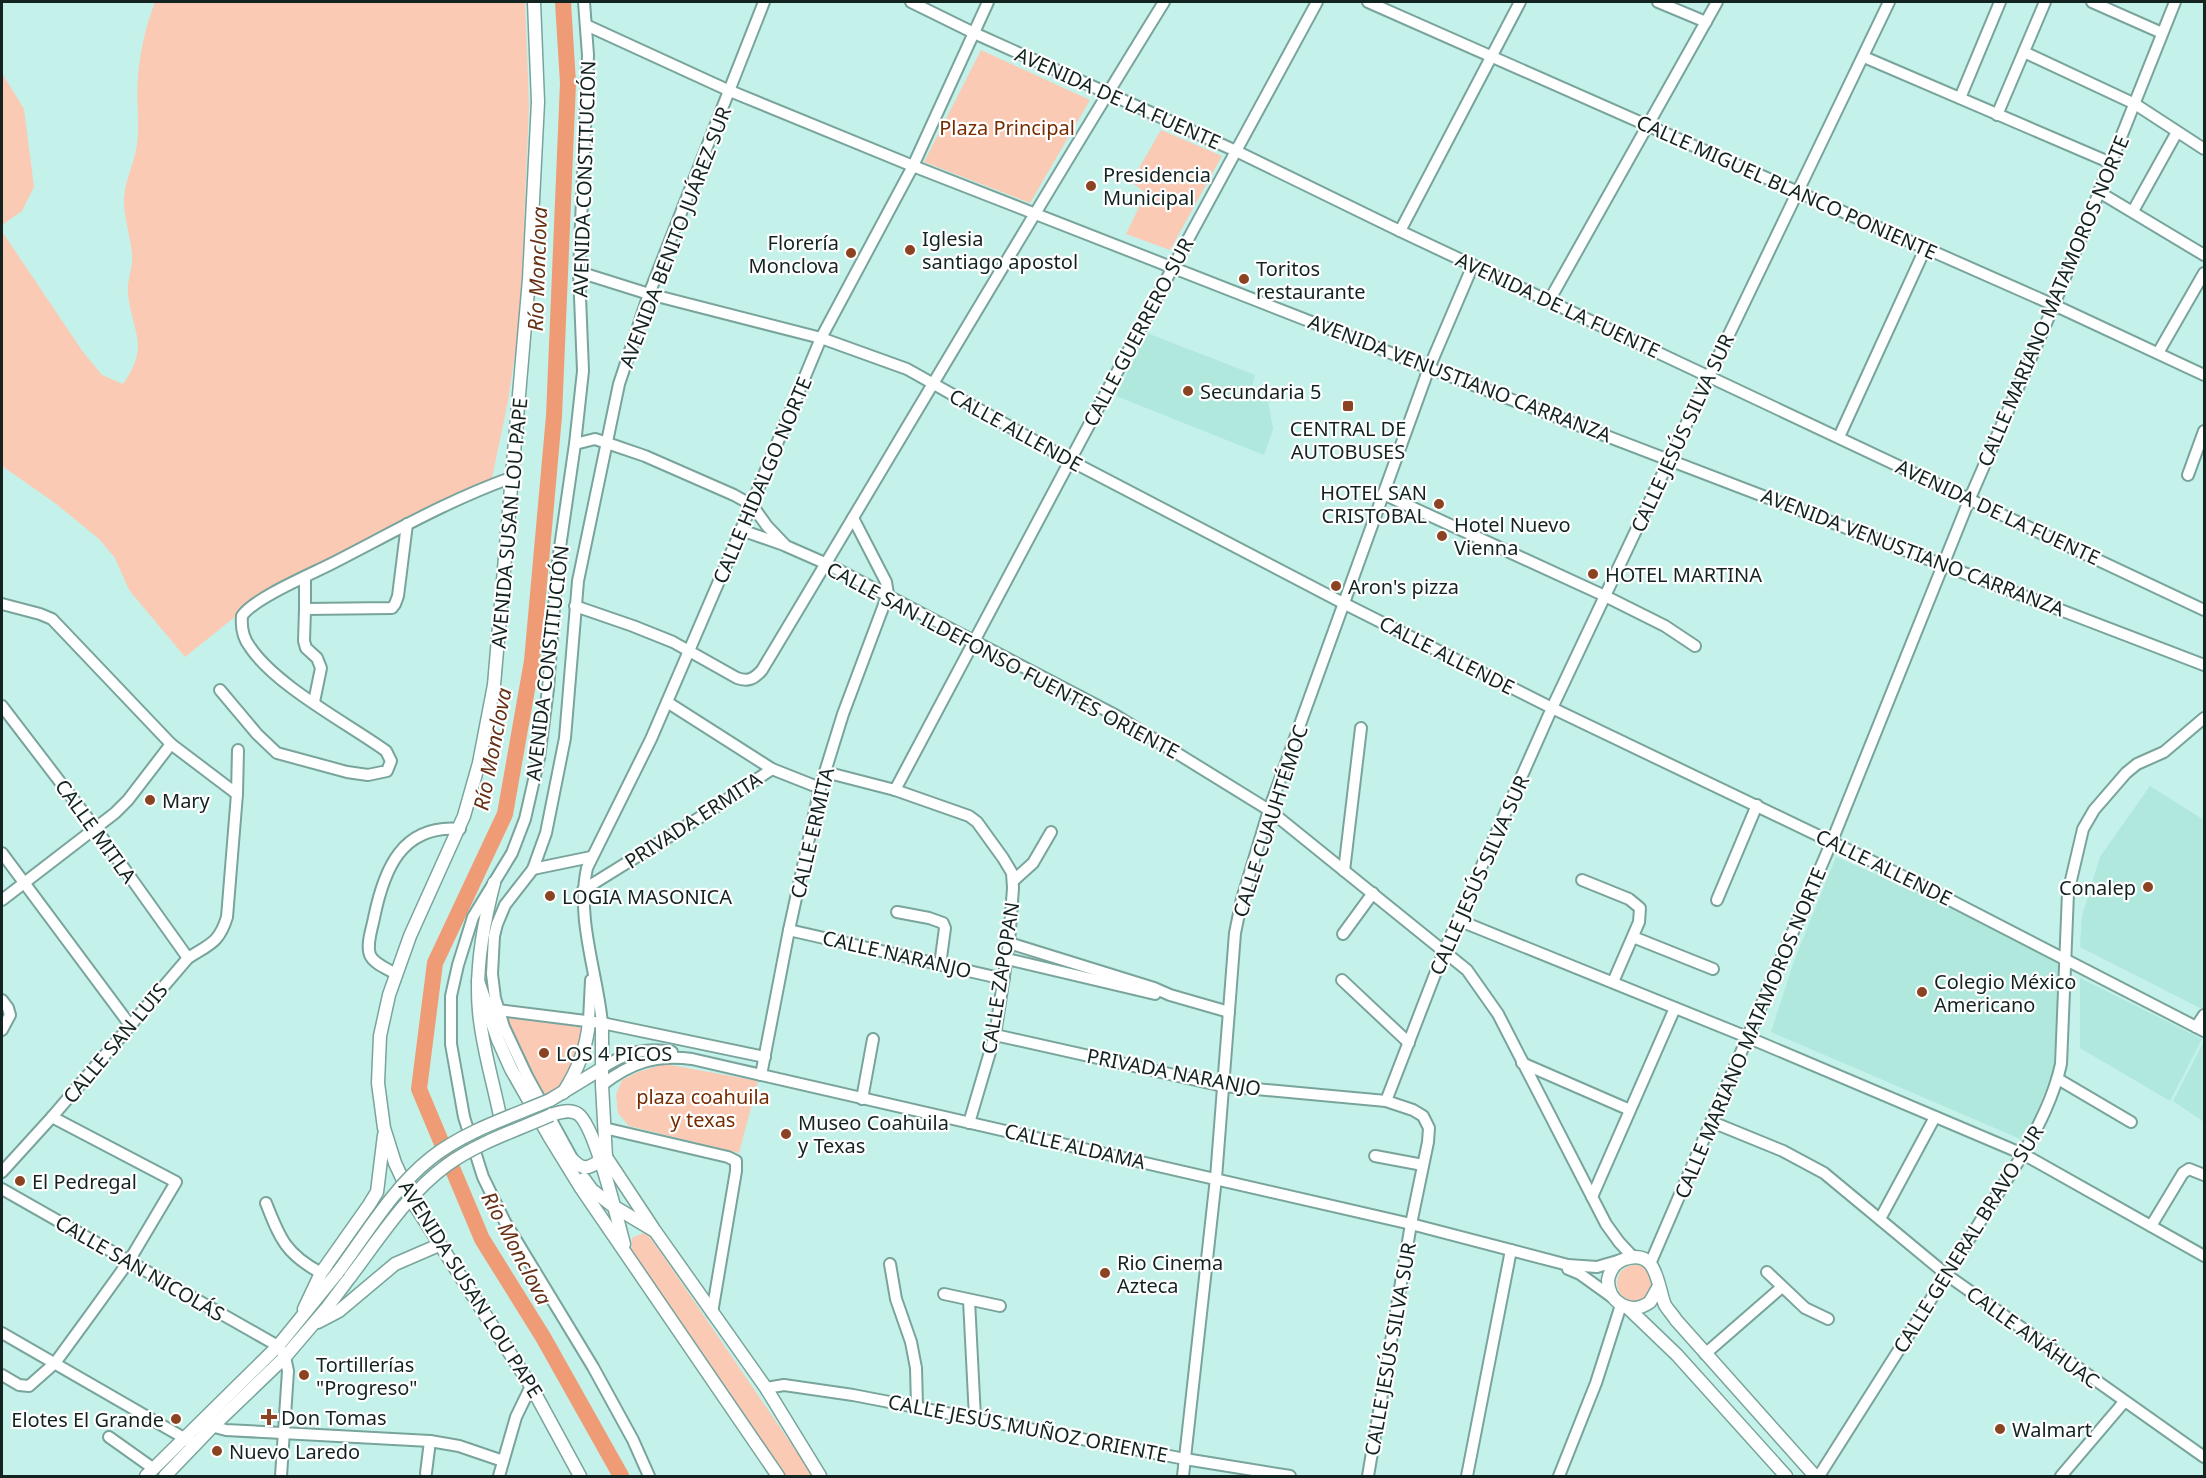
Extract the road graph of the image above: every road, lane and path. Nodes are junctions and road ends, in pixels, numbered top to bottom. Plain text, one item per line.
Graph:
1 (534, 2) edge
2 (584, 2) edge
3 (764, 2) edge
4 (911, 2) edge
5 (988, 2) edge
6 (1164, 2) edge
7 (1317, 2) edge
8 (1368, 2) edge
9 (1520, 2) edge
10 (1658, 2) edge
11 (1717, 2) edge
12 (1889, 2) edge
13 (2000, 2) edge
14 (2045, 2) edge
15 (2092, 2) edge
16 (2175, 2) edge
17 (1706, 22) junction
18 (586, 25) junction
19 (974, 33) junction
20 (2162, 33) junction
21 (2024, 52) junction
22 (1491, 57) junction
23 (1864, 57) junction
24 (730, 91) junction
25 (1108, 93) junction
26 (1960, 98) junction
27 (2135, 104) junction
28 (1997, 114) junction
29 (1648, 125) junction
30 (2176, 132) junction
31 (2205, 149) edge
32 (1236, 152) junction
33 (2111, 163) junction
34 (913, 166) junction
35 (2099, 192) junction
36 (1797, 193) junction
37 (2133, 212) junction
38 (1034, 213) junction
39 (1400, 231) junction
40 (1925, 249) junction
41 (2205, 255) edge
42 (1473, 265) junction
43 (1173, 267) junction
44 (579, 272) junction
45 (2205, 273) edge
46 (2200, 292) edge
47 (649, 294) junction
48 (1549, 301) junction
49 (2054, 305) junction
50 (821, 338) junction
51 (2157, 352) junction
52 (1429, 368) junction
53 (2205, 375) edge
54 (1709, 376) junction
55 (932, 382) junction
56 (2205, 431) edge
57 (1839, 437) junction
58 (607, 443) junction
59 (575, 444) junction
60 (1670, 459) junction
61 (1069, 460) junction
62 (2188, 475) dead end
63 (513, 477) junction
64 (1383, 494) junction
65 (1970, 498) junction
66 (752, 505) junction
67 (854, 518) junction
68 (407, 524) junction
69 (741, 530) junction
70 (786, 546) junction
71 (827, 564) junction
72 (1944, 564) junction
73 (305, 577) junction
74 (1605, 596) junction
75 (888, 597) junction
76 (2, 604) edge
77 (1345, 604) junction
78 (575, 606) junction
79 (305, 609) junction
80 (2205, 610) edge
81 (975, 642) junction
82 (1695, 646) dead end
83 (690, 651) junction
84 (2205, 665) edge
85 (220, 690) dead end
86 (314, 702) junction
87 (667, 702) junction
88 (2, 706) edge
89 (1552, 708) junction
90 (2205, 718) edge
91 (1361, 728) dead end
92 (171, 744) junction
93 (238, 750) dead end
94 (772, 769) junction
95 (825, 772) junction
96 (820, 788) junction
97 (895, 790) junction
98 (237, 794) junction
99 (1757, 806) junction
100 (1269, 810) junction
101 (96, 829) junction
102 (460, 829) junction
103 (1051, 832) dead end
104 (1832, 841) junction
105 (2, 853) edge
106 (591, 857) junction
107 (533, 869) junction
108 (1344, 871) junction
109 (1582, 880) dead end
110 (1013, 881) junction
111 (494, 883) junction
112 (24, 884) junction
113 (583, 890) junction
114 (1373, 894) junction
115 (2, 900) edge
116 (1718, 900) dead end
117 (897, 912) dead end
118 (1458, 920) junction
119 (789, 930) junction
120 (1343, 934) dead end
121 (1633, 937) junction
122 (1010, 943) junction
123 (1444, 951) junction
124 (188, 958) junction
125 (2066, 958) junction
126 (1007, 959) junction
127 (940, 965) junction
128 (1713, 969) dead end
129 (592, 971) junction
130 (396, 974) junction
131 (1004, 979) junction
132 (1342, 980) dead end
133 (478, 981) junction
134 (1613, 982) junction
135 (1170, 995) junction
136 (2, 1000) edge
137 (1675, 1008) junction
138 (498, 1010) junction
139 (1229, 1012) junction
140 (2205, 1015) edge
141 (589, 1021) junction
142 (602, 1023) junction
143 (130, 1025) junction
144 (3, 1028) edge
145 (2200, 1029) edge
146 (660, 1034) junction
147 (995, 1035) junction
148 (1747, 1037) junction
149 (873, 1039) dead end
150 (1409, 1043) junction
151 (629, 1053) junction
152 (765, 1057) junction
153 (692, 1059) junction
154 (1522, 1063) junction
155 (601, 1069) junction
156 (761, 1075) junction
157 (2058, 1079) junction
158 (602, 1085) junction
159 (1223, 1086) junction
160 (562, 1093) junction
161 (862, 1099) junction
162 (1386, 1101) junction
163 (1630, 1110) junction
164 (1423, 1116) joint
165 (52, 1117) junction
166 (1935, 1117) junction
167 (501, 1121) junction
168 (1712, 1122) junction
169 (2131, 1122) dead end
170 (969, 1123) junction
171 (384, 1128) junction
172 (603, 1128) junction
173 (2023, 1154) junction
174 (1375, 1156) dead end
175 (603, 1159) junction
176 (573, 1160) junction
177 (1423, 1165) junction
178 (2, 1172) edge
179 (2205, 1175) edge
180 (1215, 1178) junction
181 (2, 1189) edge
182 (1592, 1197) junction
183 (266, 1203) dead end
184 (612, 1206) junction
185 (1880, 1220) junction
186 (1411, 1224) junction
187 (2151, 1226) junction
188 (651, 1229) junction
189 (439, 1245) junction
190 (625, 1249) junction
191 (1511, 1250) junction
192 (2205, 1256) edge
193 (1627, 1259) junction
194 (129, 1261) junction
195 (1551, 1261) junction
196 (890, 1264) dead end
197 (1650, 1264) junction
198 (1767, 1272) dead end
199 (321, 1273) junction
200 (344, 1275) junction
201 (1947, 1275) junction
202 (1659, 1286) junction
203 (1782, 1287) junction
204 (944, 1294) dead end
205 (969, 1300) junction
206 (1620, 1303) junction
207 (1000, 1306) dead end
208 (712, 1313) junction
209 (301, 1319) junction
210 (1828, 1319) dead end
211 (314, 1324) junction
212 (2, 1333) edge
213 (282, 1352) junction
214 (1705, 1354) junction
215 (55, 1363) junction
216 (2, 1375) edge
217 (531, 1386) junction
218 (766, 1388) junction
219 (2124, 1402) junction
220 (917, 1406) junction
221 (975, 1418) junction
222 (206, 1425) junction
223 (285, 1433) junction
224 (110, 1437) dead end
225 (184, 1438) junction
226 (430, 1441) junction
227 (196, 1445) junction
228 (2205, 1457) edge
229 (1185, 1459) junction
230 (503, 1461) junction
231 (150, 1473) edge
232 (426, 1473) dead end
233 (165, 1476) edge
234 (281, 1476) edge
235 (499, 1476) edge
236 (580, 1476) edge
237 (649, 1476) edge
238 (778, 1476) edge
239 (820, 1476) edge
240 (1183, 1476) edge
241 (1290, 1476) edge
242 (1368, 1476) edge
243 (1467, 1476) edge
244 (1559, 1476) edge
245 (1786, 1476) edge
246 (1817, 1476) edge
247 (2061, 1476) edge

1 - 63 main road, AVENIDA SUSAN LOU PAPE
2 - 18 street, AVENIDA CONSTITUCIÓN
3 - 24 street, AVENIDA BENITO JUÁREZ SUR
4 - 19 street, AVENIDA DE LA FUENTE
5 - 19 street, CALLE HIDALGO NORTE
6 - 25 street
7 - 32 street, CALLE GUERRERO SUR
8 - 22 street, CALLE MIGUEL BLANCO PONIENTE
9 - 22 street
10 - 17 street
11 - 17 street
12 - 23 street, CALLE JESÚS SILVA SUR
13 - 26 street
14 - 21 street
15 - 20 street
16 - 20 street, CALLE MARIANO MATAMOROS NORTE
17 - 29 street
18 - 24 street, AVENIDA VENUSTIANO CARRANZA
18 - 44 street, AVENIDA CONSTITUCIÓN
19 - 25 street, AVENIDA DE LA FUENTE
19 - 34 street, CALLE HIDALGO NORTE
20 - 27 street, CALLE MARIANO MATAMOROS NORTE
21 - 27 street
21 - 28 street
22 - 29 street, CALLE MIGUEL BLANCO PONIENTE
22 - 39 street
23 - 26 street
23 - 36 street, CALLE JESÚS SILVA SUR
24 - 34 street, AVENIDA VENUSTIANO CARRANZA
24 - 47 street, AVENIDA BENITO JUÁREZ SUR
25 - 32 street, AVENIDA DE LA FUENTE
25 - 38 street
26 - 28 street
27 - 30 street
27 - 33 street, CALLE MARIANO MATAMOROS NORTE
28 - 33 street
29 - 36 street, CALLE MIGUEL BLANCO PONIENTE
29 - 48 street
30 - 31 street
30 - 37 street
32 - 39 street, AVENIDA DE LA FUENTE
32 - 43 street, CALLE GUERRERO SUR
33 - 35 street, CALLE MARIANO MATAMOROS NORTE
34 - 38 street, AVENIDA VENUSTIANO CARRANZA
34 - 50 street, CALLE HIDALGO NORTE
35 - 37 street
35 - 49 street, CALLE MARIANO MATAMOROS NORTE
36 - 40 street, CALLE MIGUEL BLANCO PONIENTE
36 - 54 street, CALLE JESÚS SILVA SUR
37 - 41 street
38 - 43 street, AVENIDA VENUSTIANO CARRANZA
38 - 55 street
39 - 42 street, AVENIDA DE LA FUENTE
40 - 49 street, CALLE MIGUEL BLANCO PONIENTE
40 - 57 street
42 - 48 street, AVENIDA DE LA FUENTE
42 - 52 street, CALLE CUAUHTÉMOC
43 - 52 street, AVENIDA VENUSTIANO CARRANZA
43 - 61 street, CALLE GUERRERO SUR
44 - 47 street, CALLE ALLENDE
44 - 59 street, AVENIDA CONSTITUCIÓN
45 - 46 street
46 - 51 street
47 - 50 street, CALLE ALLENDE
47 - 58 street, AVENIDA BENITO JUÁREZ SUR
48 - 54 street, AVENIDA DE LA FUENTE
49 - 51 street, CALLE MIGUEL BLANCO PONIENTE
49 - 65 street, CALLE MARIANO MATAMOROS NORTE
50 - 55 street, CALLE ALLENDE
50 - 66 street, CALLE HIDALGO NORTE
51 - 53 street, CALLE MIGUEL BLANCO PONIENTE
52 - 60 street, AVENIDA VENUSTIANO CARRANZA
52 - 64 street, CALLE CUAUHTÉMOC
54 - 57 street, AVENIDA DE LA FUENTE
54 - 60 street, CALLE JESÚS SILVA SUR
55 - 61 street, CALLE ALLENDE
55 - 67 street
56 - 62 street
57 - 65 street, AVENIDA DE LA FUENTE
58 - 59 street, CALLE SAN ILDEFONSO FUENTES ORIENTE
58 - 66 street, CALLE SAN ILDEFONSO FUENTES ORIENTE
58 - 78 street, AVENIDA BENITO JUÁREZ SUR
59 - 111 street, AVENIDA CONSTITUCIÓN
60 - 72 street, AVENIDA VENUSTIANO CARRANZA
60 - 74 street, CALLE JESÚS SILVA SUR
61 - 77 street, CALLE ALLENDE
61 - 81 street, CALLE GUERRERO SUR
63 - 68 street
63 - 102 main road, AVENIDA SUSAN LOU PAPE
64 - 74 street
64 - 77 street, CALLE CUAUHTÉMOC
65 - 72 street, CALLE MARIANO MATAMOROS NORTE
65 - 80 street, AVENIDA DE LA FUENTE
66 - 69 street, CALLE HIDALGO NORTE
66 - 70 street, CALLE SAN ILDEFONSO FUENTES ORIENTE
67 - 71 street
67 - 75 street
68 - 73 street
68 - 79 street
69 - 70 street, CALLE SAN ILDEFONSO FUENTES ORIENTE
69 - 83 street, CALLE HIDALGO NORTE
70 - 71 street, CALLE SAN ILDEFONSO FUENTES ORIENTE
71 - 75 street, CALLE SAN ILDEFONSO FUENTES ORIENTE
71 - 83 street
72 - 84 street, AVENIDA VENUSTIANO CARRANZA
72 - 104 street, CALLE MARIANO MATAMOROS NORTE
73 - 79 street
73 - 86 street
74 - 82 street
74 - 89 street, CALLE JESÚS SILVA SUR
75 - 81 street, CALLE SAN ILDEFONSO FUENTES ORIENTE
75 - 95 street, CALLE ERMITA
76 - 92 street
77 - 89 street, CALLE ALLENDE
77 - 100 street, CALLE CUAUHTÉMOC
78 - 83 street
78 - 107 street, AVENIDA BENITO JUÁREZ SUR
79 - 86 street
81 - 97 street, CALLE GUERRERO SUR
81 - 100 street, CALLE SAN ILDEFONSO FUENTES ORIENTE
83 - 87 street, CALLE HIDALGO NORTE
85 - 86 street
87 - 94 street
87 - 106 street, CALLE HIDALGO NORTE
88 - 101 street, CALLE MITLA
89 - 99 street, CALLE ALLENDE
89 - 118 street, CALLE JESÚS SILVA SUR
90 - 125 street, CALLE GENERAL BRAVO SUR
91 - 108 street
92 - 98 street
92 - 101 street
93 - 98 street
94 - 96 street
94 - 113 street, PRIVADA ERMITA
95 - 96 street, CALLE ERMITA
95 - 97 street, CALLE ZAPOPAN
96 - 119 street, CALLE ERMITA
97 - 110 street, CALLE ZAPOPAN
98 - 124 street, CALLE SAN LUIS
99 - 104 street, CALLE ALLENDE
99 - 116 street
100 - 108 street, CALLE SAN ILDEFONSO FUENTES ORIENTE
100 - 139 street, CALLE CUAUHTÉMOC
101 - 112 street
101 - 124 street, CALLE MITLA
102 - 130 main road, AVENIDA SUSAN LOU PAPE
102 - 130 street
103 - 110 street
104 - 125 street, CALLE ALLENDE
104 - 148 street, CALLE MARIANO MATAMOROS NORTE
105 - 112 street
106 - 107 street
106 - 113 street, CALLE HIDALGO NORTE
107 - 138 street, AVENIDA BENITO JUÁREZ SUR
108 - 114 street, CALLE SAN ILDEFONSO FUENTES ORIENTE
109 - 121 street
110 - 122 street, CALLE ZAPOPAN
111 - 133 main road
111 - 237 street, AVENIDA CONSTITUCIÓN
112 - 115 street
112 - 143 street
113 - 129 street, CALLE HIDALGO NORTE
114 - 120 street
114 - 123 street, CALLE SAN ILDEFONSO FUENTES ORIENTE
117 - 127 street
118 - 123 street, CALLE JESÚS SILVA SUR
118 - 134 street
119 - 127 street, CALLE NARANJO
119 - 152 street, CALLE ERMITA
121 - 128 street
121 - 134 street
122 - 126 street, CALLE ZAPOPAN
122 - 135 street
123 - 150 street, CALLE JESÚS SILVA SUR
123 - 154 street, CALLE SAN ILDEFONSO FUENTES ORIENTE
124 - 143 street, CALLE SAN LUIS
125 - 145 street, CALLE ALLENDE
125 - 157 street, CALLE GENERAL BRAVO SUR
126 - 131 street, CALLE ZAPOPAN
126 - 135 street
127 - 131 street, CALLE NARANJO
129 - 141 street, CALLE HIDALGO NORTE
129 - 142 street, CALLE HIDALGO NORTE
130 - 171 main road, AVENIDA SUSAN LOU PAPE
131 - 147 street, CALLE ZAPOPAN
132 - 150 street
133 - 167 main road
133 - 190 main road
134 - 137 street
135 - 139 street
136 - 144 street
137 - 148 street
137 - 163 street
138 - 141 street
138 - 176 street, AVENIDA BENITO JUÁREZ SUR
139 - 159 street, CALLE CUAUHTÉMOC
140 - 145 street
141 - 142 street
141 - 160 main road
142 - 146 street
142 - 155 main road
143 - 165 street, CALLE SAN LUIS
146 - 151 street
146 - 152 street
147 - 159 street, PRIVADA NARANJO
147 - 170 street, CALLE ZAPOPAN
148 - 166 street
148 - 168 street, CALLE MARIANO MATAMOROS NORTE
149 - 161 street
150 - 162 street, CALLE JESÚS SILVA SUR
151 - 153 street
151 - 155 street
152 - 156 street, CALLE ERMITA
153 - 156 street, CALLE ALDAMA
153 - 158 street, CALLE ALDAMA
154 - 163 street
154 - 182 street, CALLE SAN ILDEFONSO FUENTES ORIENTE
155 - 158 main road
155 - 160 main road
156 - 161 street, CALLE ALDAMA
157 - 169 street
157 - 173 street, CALLE GENERAL BRAVO SUR
158 - 172 main road
159 - 162 street, PRIVADA NARANJO
159 - 180 street, CALLE CUAUHTÉMOC
160 - 167 main road, bridge
161 - 170 street, CALLE ALDAMA
162 - 164 street, PRIVADA NARANJO
163 - 182 street
164 - 177 street, CALLE JESÚS SILVA SUR
165 - 178 street, CALLE SAN LUIS
165 - 194 street
166 - 173 street
166 - 185 street
167 - 200 main road, bridge
168 - 185 street, CALLE ANÁHUAC
168 - 197 street, CALLE MARIANO MATAMOROS NORTE
170 - 180 street, CALLE ALDAMA
171 - 189 main road, AVENIDA SUSAN LOU PAPE
171 - 199 main road
172 - 175 main road
172 - 208 street
173 - 187 street
173 - 201 street, CALLE GENERAL BRAVO SUR
174 - 177 street
175 - 176 main road
175 - 184 main road
175 - 188 main road
175 - 200 main road, bridge
176 - 184 main road
177 - 186 street, CALLE JESÚS SILVA SUR
179 - 187 street
180 - 186 street, CALLE ALDAMA
180 - 229 street, CALLE CUAUHTÉMOC
181 - 194 street, CALLE SAN NICOLÁS
182 - 193 street, CALLE SAN ILDEFONSO FUENTES ORIENTE
183 - 199 street
184 - 188 main road
184 - 190 main road
185 - 201 street, CALLE ANÁHUAC
186 - 191 street, CALLE ALDAMA
186 - 242 street, CALLE JESÚS SILVA SUR
187 - 192 street
188 - 190 main road
188 - 208 main road
189 - 211 main road
189 - 217 main road, AVENIDA SUSAN LOU PAPE
190 - 238 main road
191 - 195 street, CALLE ALDAMA
191 - 243 street
193 - 195 street, CALLE ALDAMA
193 - 197 main road
193 - 206 main road
194 - 213 street, CALLE SAN NICOLÁS
194 - 215 street
195 - 206 street, CALLE ALDAMA
196 - 220 street
197 - 202 main road
198 - 203 street
199 - 209 main road
200 - 209 main road
200 - 211 main road
201 - 219 street, CALLE ANÁHUAC
201 - 246 street, CALLE GENERAL BRAVO SUR
202 - 206 main road
202 - 214 main road
203 - 210 street
203 - 214 street
204 - 205 street
205 - 207 street
205 - 221 street
206 - 244 street
206 - 245 main road
208 - 218 main road
209 - 213 main road
211 - 213 main road
212 - 215 street
213 - 222 main road
213 - 223 street
214 - 246 main road
215 - 216 street
215 - 225 street
217 - 230 street
217 - 236 main road, AVENIDA SUSAN LOU PAPE
218 - 220 street, CALLE JESÚS MUÑOZ ORIENTE
218 - 239 main road
219 - 228 street, CALLE ANÁHUAC
219 - 247 street
220 - 221 street, CALLE JESÚS MUÑOZ ORIENTE
221 - 229 street, CALLE JESÚS MUÑOZ ORIENTE
222 - 223 street
222 - 225 main road
222 - 227 main road
223 - 226 street
223 - 234 street
224 - 231 street
225 - 227 street
225 - 231 main road
226 - 230 street
226 - 232 street
227 - 233 main road
229 - 240 street, CALLE CUAUHTÉMOC
229 - 241 street, CALLE JESÚS MUÑOZ ORIENTE
230 - 235 street

